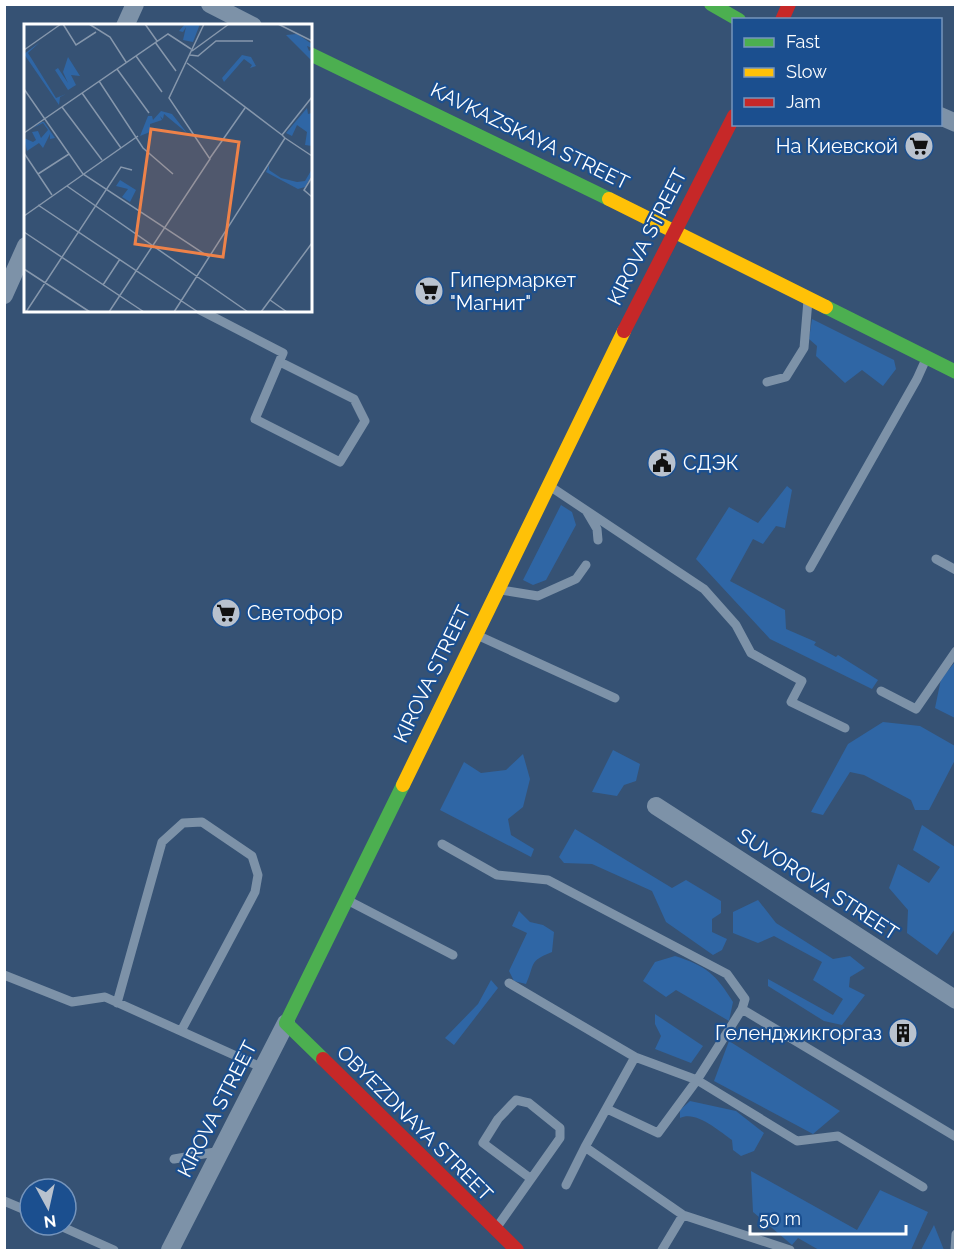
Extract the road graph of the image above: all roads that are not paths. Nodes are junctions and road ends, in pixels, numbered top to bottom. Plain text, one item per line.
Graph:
1 (135, 4) edge
2 (210, 4) edge
3 (711, 4) edge
4 (789, 4) edge
5 (736, 18) edge
6 (783, 18) edge
7 (126, 24) edge
8 (249, 24) edge
9 (312, 55) edge
10 (942, 117) edge
11 (732, 120) edge
12 (956, 123) edge
13 (674, 231) junction
14 (24, 250) edge
15 (4, 295) edge
16 (808, 298) junction
17 (204, 312) edge
18 (927, 357) junction
19 (280, 362) junction
20 (956, 372) edge
21 (767, 382) dead end
22 (550, 486) junction
23 (585, 510) junction
24 (598, 540) dead end
25 (936, 559) dead end
26 (586, 565) dead end
27 (810, 568) dead end
28 (956, 570) edge
29 (499, 589) junction
30 (477, 634) junction
31 (956, 651) edge
32 (881, 691) dead end
33 (615, 698) dead end
34 (845, 728) dead end
35 (656, 806) dead end
36 (442, 844) dead end
37 (347, 900) junction
38 (453, 955) dead end
39 (4, 975) edge
40 (509, 983) dead end
41 (956, 1000) edge
42 (117, 1003) junction
43 (742, 1009) junction
44 (286, 1023) junction
45 (181, 1031) junction
46 (635, 1057) junction
47 (263, 1068) junction
48 (698, 1080) junction
49 (607, 1109) junction
50 (956, 1137) edge
51 (585, 1148) junction
52 (221, 1151) junction
53 (174, 1159) dead end
54 (530, 1179) junction
55 (566, 1185) dead end
56 (923, 1187) dead end
57 (4, 1201) edge
58 (18, 1207) edge
59 (682, 1215) junction
60 (495, 1230) junction
61 (78, 1234) edge
62 (956, 1234) edge
63 (114, 1251) edge
64 (170, 1251) edge
65 (517, 1251) edge
66 (662, 1251) edge
67 (790, 1251) edge
68 (955, 1251) edge

1 - 7 street
2 - 8 street
3 - 5 main road
4 - 6 main road
9 - 13 main road, KAVKAZSKAYA STREET
10 - 12 street
11 - 13 main road, KIROVA STREET
13 - 16 main road, KAVKAZSKAYA STREET
13 - 22 main road, KIROVA STREET
14 - 15 street
16 - 18 main road, KAVKAZSKAYA STREET
16 - 21 lane
17 - 19 lane
18 - 20 main road, KAVKAZSKAYA STREET
18 - 27 lane
19 - 19 lane
22 - 23 lane
22 - 29 main road, KIROVA STREET
23 - 24 lane
23 - 34 lane
25 - 28 lane
26 - 29 lane
29 - 30 main road, KIROVA STREET
30 - 33 lane
30 - 37 main road, KIROVA STREET
31 - 32 lane
35 - 41 street, SUVOROVA STREET
36 - 43 lane
37 - 38 lane
37 - 44 main road, KIROVA STREET
39 - 42 lane
40 - 46 lane
42 - 45 lane
42 - 45 lane
43 - 48 lane
43 - 50 lane
44 - 47 street, KIROVA STREET
44 - 60 main road, OBYEZDNAYA STREET
45 - 47 lane
46 - 48 lane
46 - 49 lane
47 - 52 street, KIROVA STREET
48 - 49 lane
48 - 56 lane
49 - 51 lane
51 - 55 lane
51 - 59 lane
52 - 53 lane
52 - 64 street, KIROVA STREET
54 - 54 lane
54 - 60 lane
57 - 58 lane
59 - 66 lane
59 - 67 lane
60 - 65 main road, OBYEZDNAYA STREET
61 - 63 lane
62 - 68 lane

